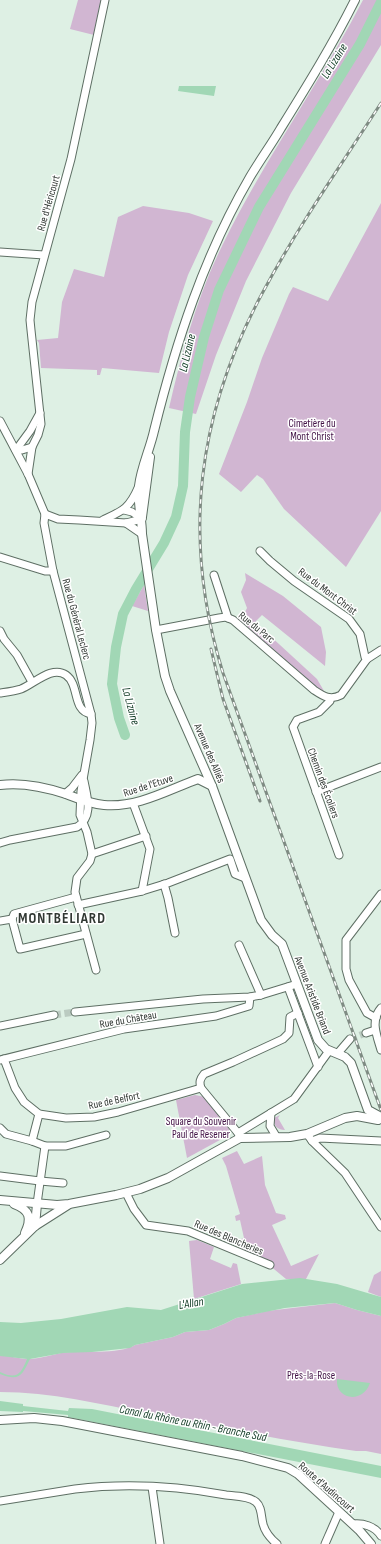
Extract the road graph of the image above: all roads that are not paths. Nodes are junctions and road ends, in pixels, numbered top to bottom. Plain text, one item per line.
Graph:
1 (105, 0) edge
2 (355, 0) edge
3 (0, 252) edge
4 (44, 255) junction
5 (40, 413) junction
6 (0, 421) edge
7 (7, 435) junction
8 (25, 436) junction
9 (153, 438) junction
10 (32, 447) junction
11 (16, 450) junction
12 (28, 474) junction
13 (139, 486) junction
14 (124, 510) junction
15 (45, 514) junction
16 (142, 520) junction
17 (101, 521) junction
18 (126, 522) junction
19 (142, 534) junction
20 (260, 551) dead end
21 (0, 557) edge
22 (52, 571) junction
23 (214, 575) dead end
24 (228, 618) junction
25 (156, 630) junction
26 (0, 631) edge
27 (381, 650) edge
28 (367, 659) junction
29 (32, 682) junction
30 (0, 694) edge
31 (329, 698) junction
32 (91, 714) junction
33 (203, 763) junction
34 (381, 767) edge
35 (83, 773) junction
36 (198, 779) junction
37 (0, 786) edge
38 (212, 786) junction
39 (316, 792) junction
40 (65, 794) junction
41 (84, 801) junction
42 (133, 803) junction
43 (83, 823) junction
44 (146, 836) junction
45 (0, 843) edge
46 (92, 854) junction
47 (338, 855) dead end
48 (245, 878) junction
49 (164, 884) junction
50 (142, 891) junction
51 (381, 894) edge
52 (77, 901) junction
53 (12, 919) junction
54 (0, 921) edge
55 (268, 929) joint
56 (175, 933) dead end
57 (86, 934) junction
58 (239, 945) dead end
59 (96, 970) dead end
60 (297, 984) junction
61 (288, 986) junction
62 (261, 995) junction
63 (250, 997) junction
64 (381, 1008) edge
65 (75, 1012) tunnel mouth
66 (298, 1013) junction
67 (54, 1015) tunnel mouth
68 (376, 1018) junction
69 (0, 1026) edge
70 (375, 1030) junction
71 (366, 1033) tunnel mouth
72 (350, 1040) tunnel mouth
73 (381, 1050) edge
74 (329, 1051) junction
75 (338, 1053) junction
76 (2, 1060) edge
77 (318, 1068) junction
78 (201, 1088) junction
79 (364, 1103) junction
80 (271, 1113) junction
81 (39, 1114) junction
82 (357, 1116) junction
83 (380, 1118) edge
84 (0, 1128) edge
85 (307, 1134) junction
86 (106, 1135) dead end
87 (239, 1135) junction
88 (276, 1136) junction
89 (32, 1141) junction
90 (381, 1141) edge
91 (312, 1142) junction
92 (45, 1146) junction
93 (0, 1176) edge
94 (40, 1181) junction
95 (64, 1183) dead end
96 (126, 1193) junction
97 (3, 1200) edge
98 (37, 1204) junction
99 (69, 1204) junction
100 (35, 1226) junction
101 (381, 1227) edge
102 (24, 1236) junction
103 (0, 1260) edge
104 (270, 1265) dead end
105 (0, 1420) edge
106 (152, 1487) junction
107 (0, 1502) edge
108 (339, 1512) junction
109 (353, 1524) junction
110 (381, 1536) edge
111 (160, 1544) edge
112 (277, 1544) edge
113 (325, 1544) edge
114 (371, 1544) edge

1 - 4 street, Rue d'Héricourt
2 - 9 main road
3 - 4 street
4 - 5 street, Rue d'Héricourt
5 - 8 street
5 - 10 street, Rue d'Héricourt
6 - 7 street, Rue du Général Leclerc
7 - 8 street
7 - 11 street, Rue du Général Leclerc
8 - 11 street
9 - 13 main road
9 - 16 main road
10 - 11 street
10 - 12 street
11 - 12 street, Rue du Général Leclerc
12 - 15 street, Rue du Général Leclerc
13 - 14 street
13 - 16 main road
14 - 16 street
14 - 17 street
15 - 17 street
15 - 22 street, Rue du Général Leclerc
16 - 18 street
16 - 19 main road, Avenue des Alliés
17 - 18 street
18 - 19 street
19 - 25 main road, Avenue des Alliés
20 - 28 street, Rue du Mont Christ
21 - 22 street
22 - 32 street, Rue du Général Leclerc
23 - 24 street
24 - 25 street, Rue du Parc
24 - 31 street, Rue du Parc
25 - 33 main road, Avenue des Alliés
26 - 29 street
27 - 28 street
28 - 31 street
29 - 30 street
29 - 32 street
31 - 39 street, Chemin des Écoliers
32 - 35 street, Rue du Général Leclerc
33 - 36 main road
33 - 38 main road, Avenue des Alliés
34 - 39 street
35 - 40 street, Rue du Général Leclerc
35 - 41 street, Rue du Général Leclerc
36 - 38 main road
36 - 42 main road, Rue de l'Etuve
37 - 40 main road, Rue de l'Etuve
38 - 48 main road, Avenue des Alliés
39 - 47 street, Chemin des Écoliers
40 - 41 main road, Rue de l'Etuve
41 - 42 main road, Rue de l'Etuve
41 - 43 street, Rue du Général Leclerc
42 - 44 street
43 - 45 street
43 - 46 street
44 - 46 street
44 - 50 street
46 - 52 street
48 - 49 street
48 - 55 main road, Avenue des Alliés
49 - 50 street
49 - 56 street
50 - 52 street
51 - 68 street
52 - 53 street
52 - 57 street
53 - 54 street
53 - 57 street
55 - 60 main road, Avenue Aristide Briand
57 - 59 street
58 - 62 street
60 - 61 street
60 - 74 main road, Avenue Aristide Briand
61 - 62 street
61 - 66 street
62 - 63 street
63 - 65 street
63 - 76 street, Rue du Château
64 - 68 street
66 - 77 street
66 - 78 street
67 - 69 street
68 - 70 street
70 - 71 street
70 - 73 street
72 - 75 street
74 - 75 main road
74 - 77 street
75 - 79 main road
76 - 81 street
77 - 80 street
78 - 81 street, Rue de Belfort
78 - 87 street
79 - 82 main road
79 - 83 main road
80 - 87 street
80 - 88 street
81 - 89 street
82 - 83 main road
82 - 85 main road
84 - 89 street
85 - 88 main road
85 - 91 street
86 - 92 street
87 - 88 main road
87 - 96 main road
89 - 92 street
90 - 91 street
91 - 101 street
92 - 94 street
93 - 94 street
94 - 95 street
94 - 98 street
96 - 99 main road
96 - 104 street, Rue des Blancheries
97 - 98 main road
97 - 102 main road
98 - 99 main road
98 - 100 main road
99 - 100 main road
100 - 102 main road
102 - 103 main road
105 - 108 main road, Route d'Audincourt
106 - 107 street
106 - 111 street
106 - 112 street
108 - 109 main road, Route d'Audincourt
108 - 113 street
109 - 110 street
109 - 114 main road, Route d'Audincourt

